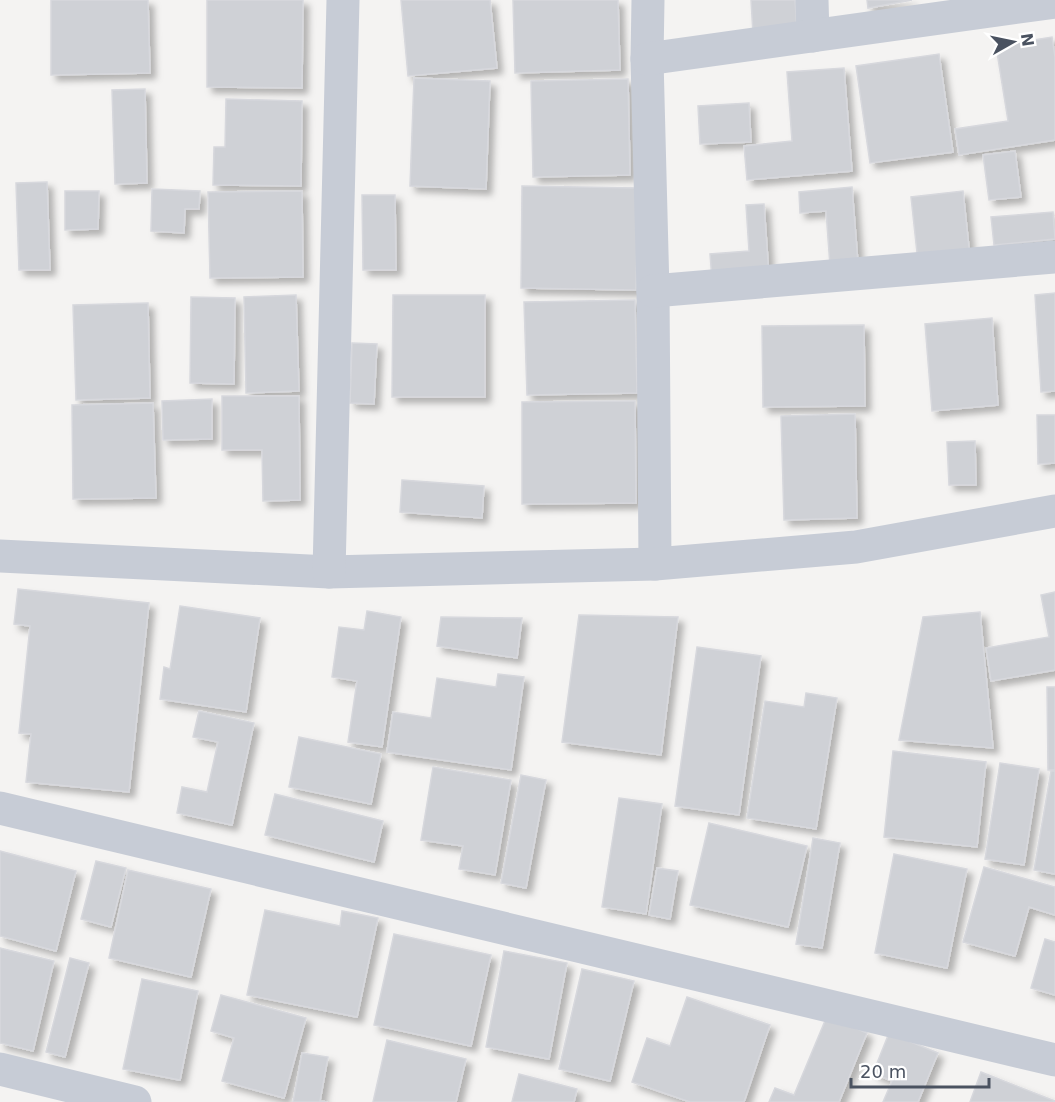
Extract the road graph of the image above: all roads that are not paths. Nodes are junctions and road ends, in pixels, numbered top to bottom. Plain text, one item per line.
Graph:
1 (342, 0) edge
2 (648, 0) edge
3 (812, 0) edge
4 (1055, 2) edge
5 (813, 36) junction
6 (647, 59) junction
7 (1055, 256) edge
8 (653, 291) junction
9 (1055, 511) edge
10 (0, 556) edge
11 (655, 564) junction
12 (328, 572) junction
13 (0, 808) edge
14 (1055, 1060) edge
15 (0, 1069) edge
16 (135, 1102) edge

1 - 12 street
2 - 6 street
3 - 5 street
4 - 5 street
5 - 6 street
6 - 8 street
7 - 8 street
8 - 11 street
9 - 11 street
10 - 12 street
11 - 12 street
13 - 14 street
15 - 16 street

